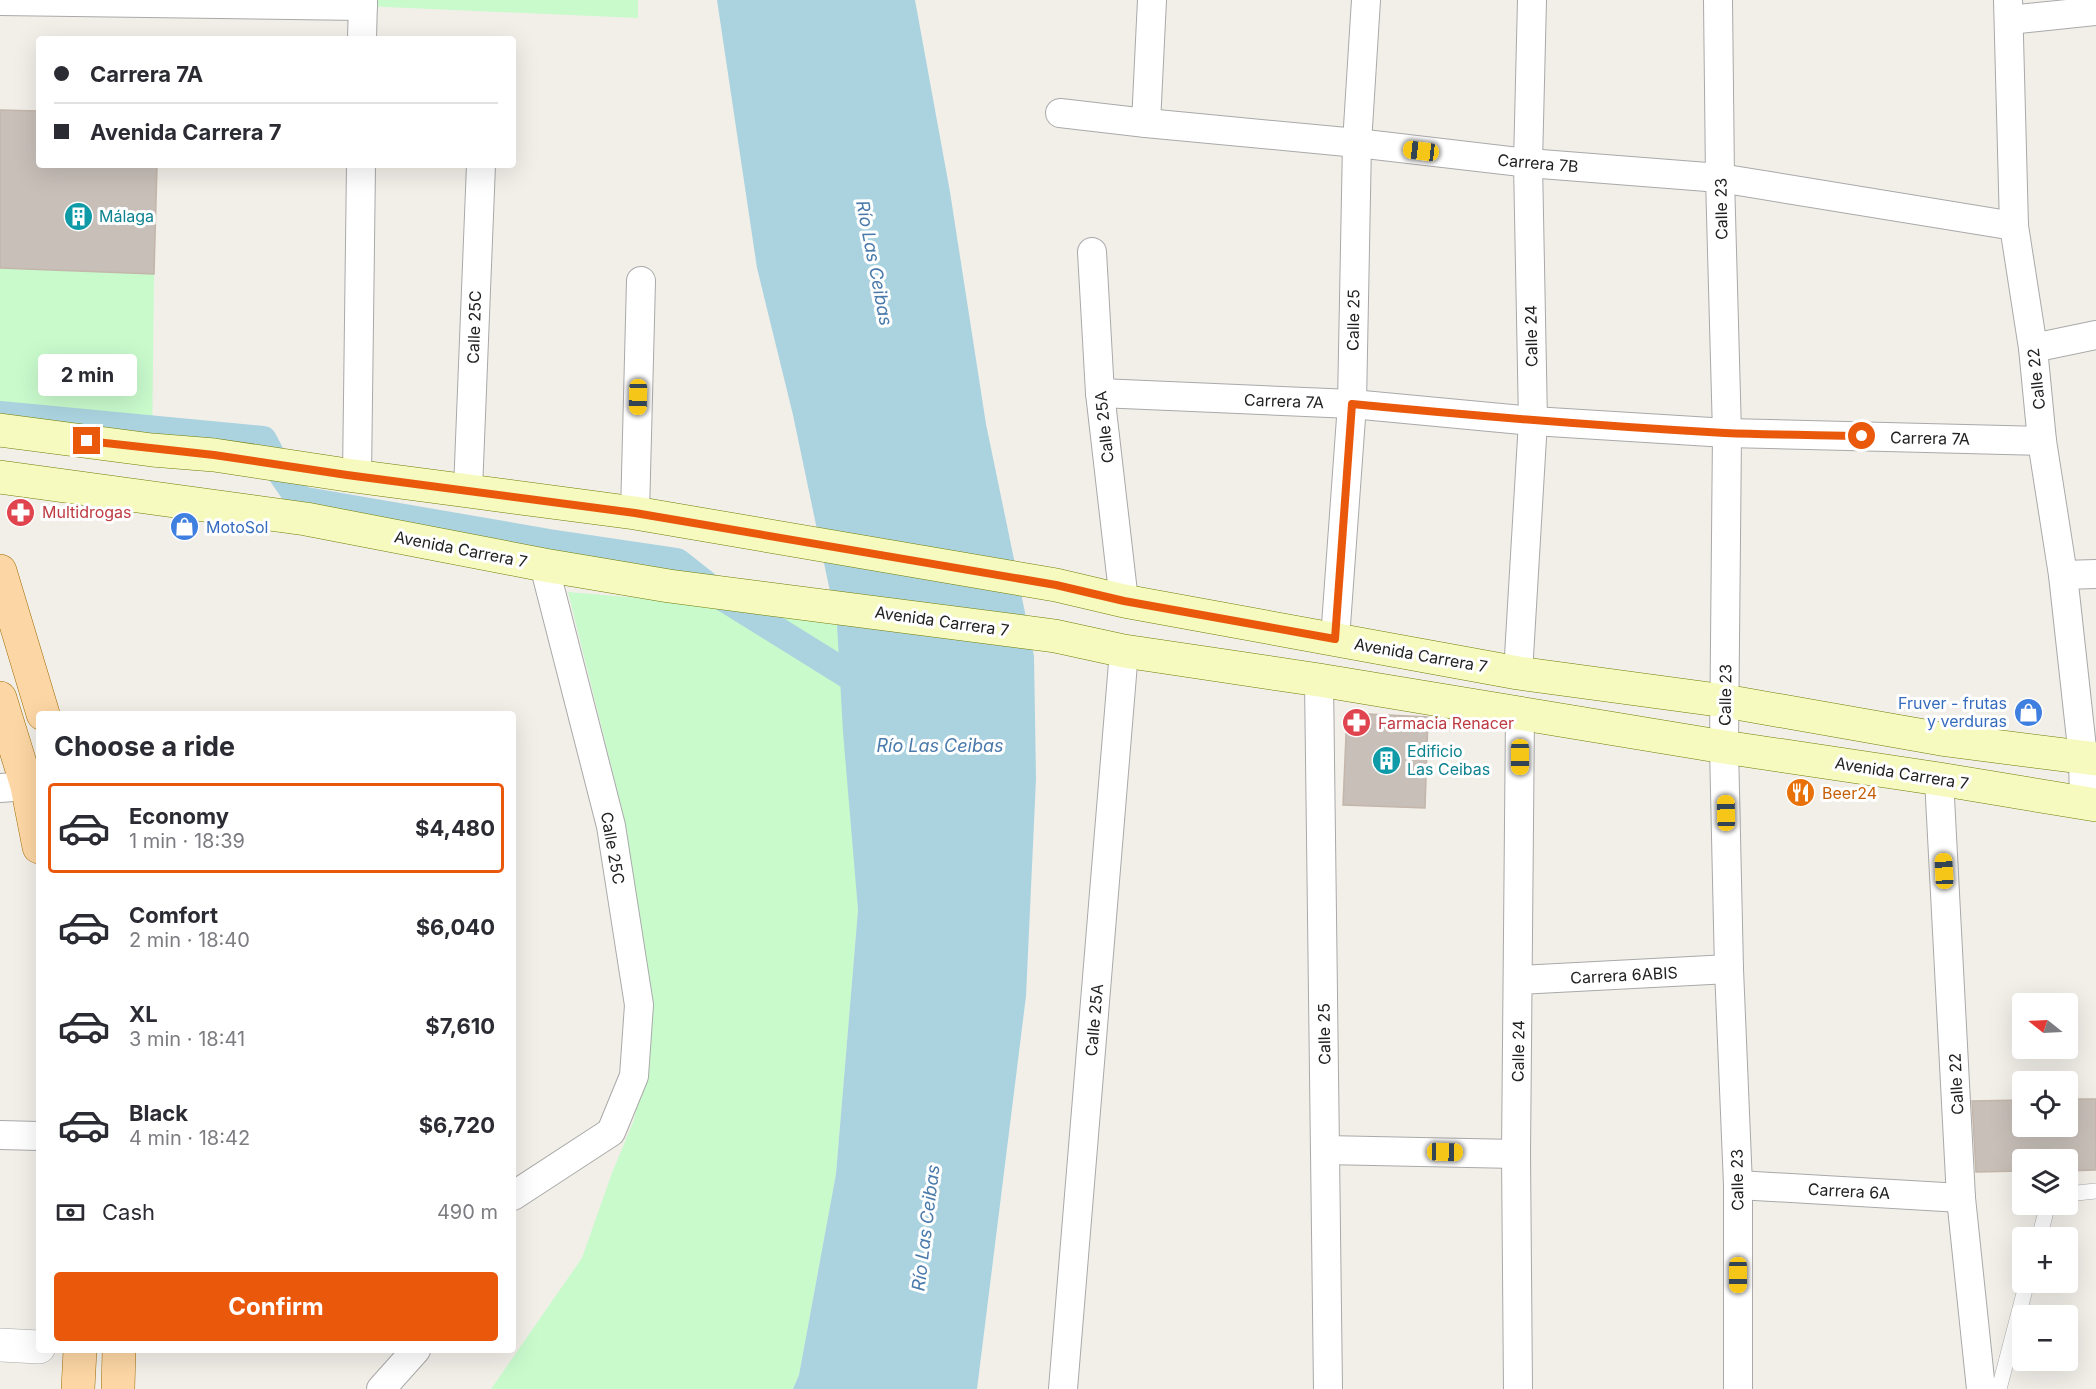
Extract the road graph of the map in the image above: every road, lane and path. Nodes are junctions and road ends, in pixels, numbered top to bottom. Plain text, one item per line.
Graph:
1 (1152, 0) edge
2 (1366, 0) edge
3 (1532, 0) edge
4 (1718, 0) edge
5 (0, 1) edge
6 (180, 2) edge
7 (363, 3) edge
8 (2008, 10) edge
9 (2096, 11) edge
10 (362, 36) edge
11 (1060, 113) dead end
12 (1146, 123) junction
13 (1357, 143) junction
14 (1528, 164) junction
15 (361, 168) edge
16 (481, 168) edge
17 (1720, 177) junction
18 (2014, 226) junction
19 (1092, 252) dead end
20 (641, 281) dead end
21 (2096, 334) edge
22 (2033, 348) junction
23 (1100, 393) junction
24 (1352, 404) junction
25 (1533, 421) junction
26 (0, 430) edge
27 (1727, 433) junction
28 (2042, 441) junction
29 (0, 477) edge
30 (357, 477) junction
31 (468, 490) junction
32 (635, 513) junction
33 (544, 565) junction
34 (0, 571) edge
35 (2096, 574) edge
36 (2063, 575) junction
37 (1124, 601) junction
38 (1335, 639) junction
39 (1124, 651) junction
40 (1518, 673) junction
41 (1319, 680) junction
42 (0, 698) edge
43 (1725, 701) junction
44 (42, 711) edge
45 (1520, 713) junction
46 (1724, 747) junction
47 (2090, 758) edge
48 (1939, 778) junction
49 (14, 787) edge
50 (2090, 804) edge
51 (36, 840) edge
52 (1729, 969) junction
53 (1519, 980) junction
54 (0, 1135) edge
55 (36, 1136) edge
56 (1325, 1150) junction
57 (1516, 1154) junction
58 (1738, 1185) junction
59 (2096, 1191) edge
60 (2078, 1193) edge
61 (516, 1194) edge
62 (1960, 1198) junction
63 (2024, 1293) edge
64 (0, 1345) edge
65 (36, 1347) edge
66 (80, 1353) edge
67 (119, 1353) edge
68 (413, 1353) edge
69 (78, 1389) edge
70 (118, 1389) edge
71 (381, 1389) edge
72 (1063, 1389) edge
73 (1328, 1389) edge
74 (1518, 1389) edge
75 (1738, 1389) edge
76 (1981, 1389) edge
77 (1999, 1389) edge

1 - 12 street
2 - 13 street, Calle 25
3 - 14 street, Calle 24
4 - 17 street, Calle 23
5 - 6 street
6 - 7 street
7 - 10 street
8 - 9 street
8 - 18 street, Calle 22
11 - 12 street, Carrera 7B
12 - 13 street, Carrera 7B
13 - 14 street, Carrera 7B
13 - 24 street, Calle 25
14 - 17 street, Carrera 7B
14 - 25 street, Calle 24
15 - 30 street
16 - 31 street, Calle 25C
17 - 18 street, Carrera 7B
17 - 27 street, Calle 23
18 - 22 street, Calle 22
19 - 23 street, Calle 25A
20 - 32 street
21 - 22 street
22 - 28 street, Calle 22
23 - 24 street, Carrera 7A
23 - 37 street, Calle 25A
24 - 25 street, Carrera 7A
24 - 38 street, Calle 25
25 - 27 street, Carrera 7A
25 - 40 street, Calle 24
26 - 30 main road, Avenida Carrera 7
27 - 28 street, Carrera 7A
27 - 43 street, Calle 23
28 - 36 street, Calle 22
29 - 33 main road, Avenida Carrera 7
30 - 31 main road, Avenida Carrera 7
31 - 32 main road, Avenida Carrera 7
32 - 37 main road, Avenida Carrera 7
33 - 39 main road, Avenida Carrera 7
33 - 61 street, Calle 25C
34 - 44 main road
35 - 36 street
36 - 47 street, Calle 22
37 - 38 main road, Avenida Carrera 7
38 - 40 main road, Avenida Carrera 7
39 - 41 main road, Avenida Carrera 7
39 - 72 street, Calle 25A
40 - 43 main road, Avenida Carrera 7
41 - 45 main road, Avenida Carrera 7
41 - 56 street, Calle 25
42 - 49 main road
43 - 46 street, Calle 23
43 - 47 main road, Avenida Carrera 7
45 - 46 main road, Avenida Carrera 7
45 - 53 street, Calle 24
46 - 48 main road, Avenida Carrera 7
46 - 52 street, Calle 23
47 - 50 street, Calle 22
48 - 50 main road, Avenida Carrera 7
48 - 62 street, Calle 22
49 - 51 main road
52 - 53 street, Carrera 6ABIS
52 - 58 street, Calle 23
53 - 57 street, Calle 24
54 - 55 street
56 - 57 street
56 - 73 street, Calle 25
57 - 74 street, Calle 24
58 - 62 street, Carrera 6A
58 - 75 street, Calle 23
59 - 60 lane
62 - 76 street, Calle 22
63 - 77 lane
64 - 65 street
66 - 69 main road
67 - 70 main road
68 - 71 street

